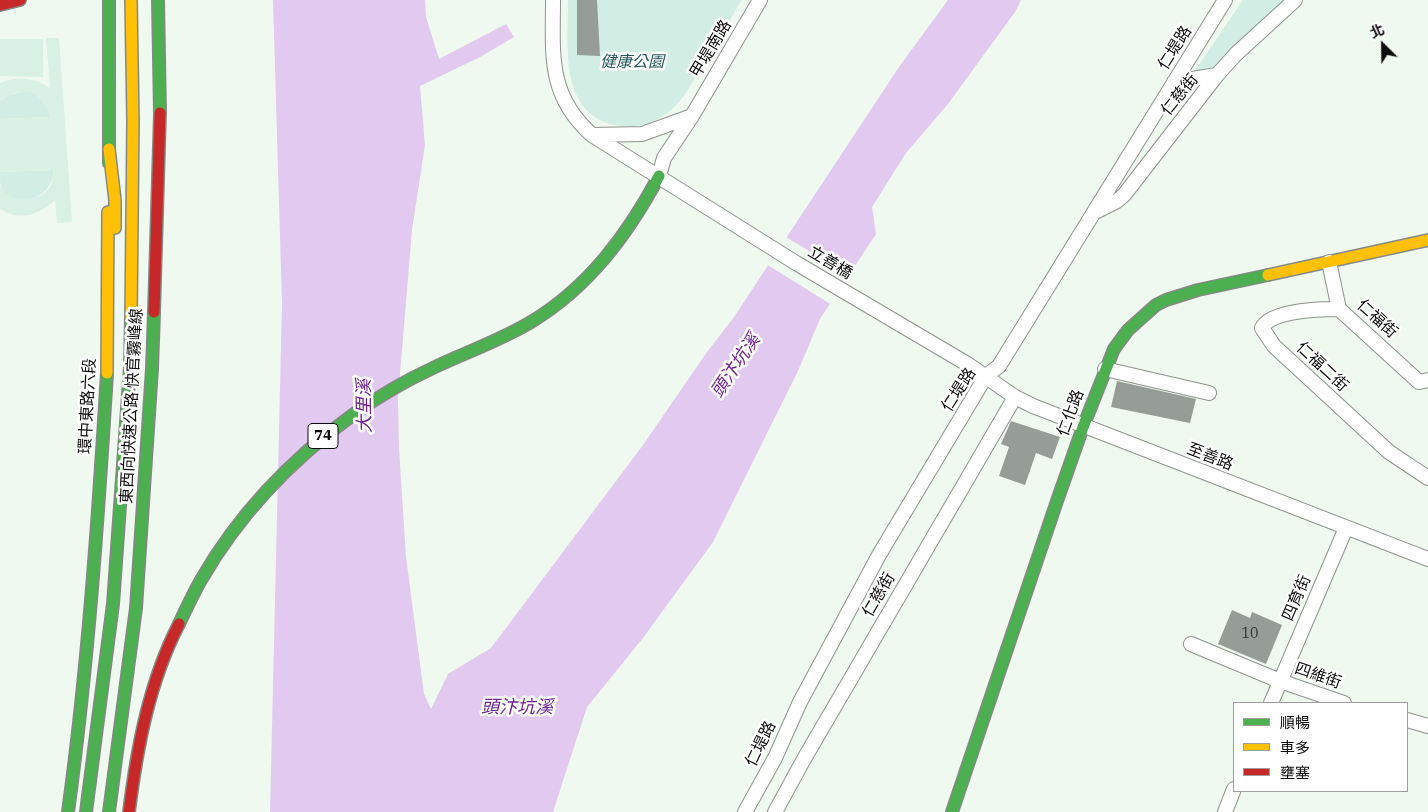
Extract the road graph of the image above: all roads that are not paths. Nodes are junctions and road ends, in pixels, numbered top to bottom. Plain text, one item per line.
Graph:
1 (20, 0) edge
2 (109, 0) edge
3 (131, 0) edge
4 (137, 0) edge
5 (158, 0) edge
6 (553, 0) edge
7 (760, 0) edge
8 (1225, 0) edge
9 (1294, 0) edge
10 (0, 5) edge
11 (1217, 76) junction
12 (1174, 82) junction
13 (692, 116) junction
14 (592, 135) junction
15 (109, 149) junction
16 (659, 176) junction
17 (1095, 212) junction
18 (1428, 240) edge
19 (1329, 262) junction
20 (1339, 308) junction
21 (1105, 369) junction
22 (986, 376) junction
23 (1428, 380) edge
24 (1209, 393) dead end
25 (1015, 397) junction
26 (1083, 427) junction
27 (1428, 478) edge
28 (1346, 528) junction
29 (1428, 559) edge
30 (1191, 644) dead end
31 (1280, 681) junction
32 (1270, 702) edge
33 (1341, 702) edge
34 (1408, 720) edge
35 (1428, 726) edge
36 (1233, 792) edge
37 (68, 812) edge
38 (76, 812) edge
39 (86, 812) edge
40 (99, 812) edge
41 (109, 812) edge
42 (129, 812) edge
43 (745, 812) edge
44 (775, 812) edge
45 (952, 812) edge
46 (1225, 812) edge

1 - 10 main road
2 - 15 main road, 環中東路六段
3 - 39 main road, 東西向快速公路 快官霧峰線
4 - 40 main road
5 - 41 main road, 東西向快速公路 快官霧峰線
6 - 14 street
7 - 13 street, 甲堤南路
8 - 12 street, 仁堤路
9 - 11 street, 仁慈街
11 - 12 street
11 - 17 street, 仁慈街
12 - 17 street, 仁堤路
13 - 14 street
13 - 16 street, 甲堤南路
14 - 16 street
15 - 37 main road, 環中東路六段
15 - 38 main road
16 - 22 street, 立善橋
16 - 42 main road, 74
17 - 22 street, 仁堤路
18 - 19 main road, 仁化路
19 - 20 street, 仁福街
19 - 21 main road, 仁化路
20 - 23 street, 仁福街
20 - 27 street, 仁福二街
21 - 24 street
21 - 26 main road, 仁化路
22 - 25 street, 至善路
22 - 43 street, 仁堤路
25 - 26 street, 至善路
25 - 44 street, 仁慈街
26 - 28 street, 至善路
26 - 45 main road, 仁化路
28 - 29 street, 至善路
28 - 31 street, 四育街
30 - 31 street
31 - 32 street, 四育街
31 - 33 street, 四維街
34 - 35 street
36 - 46 street

